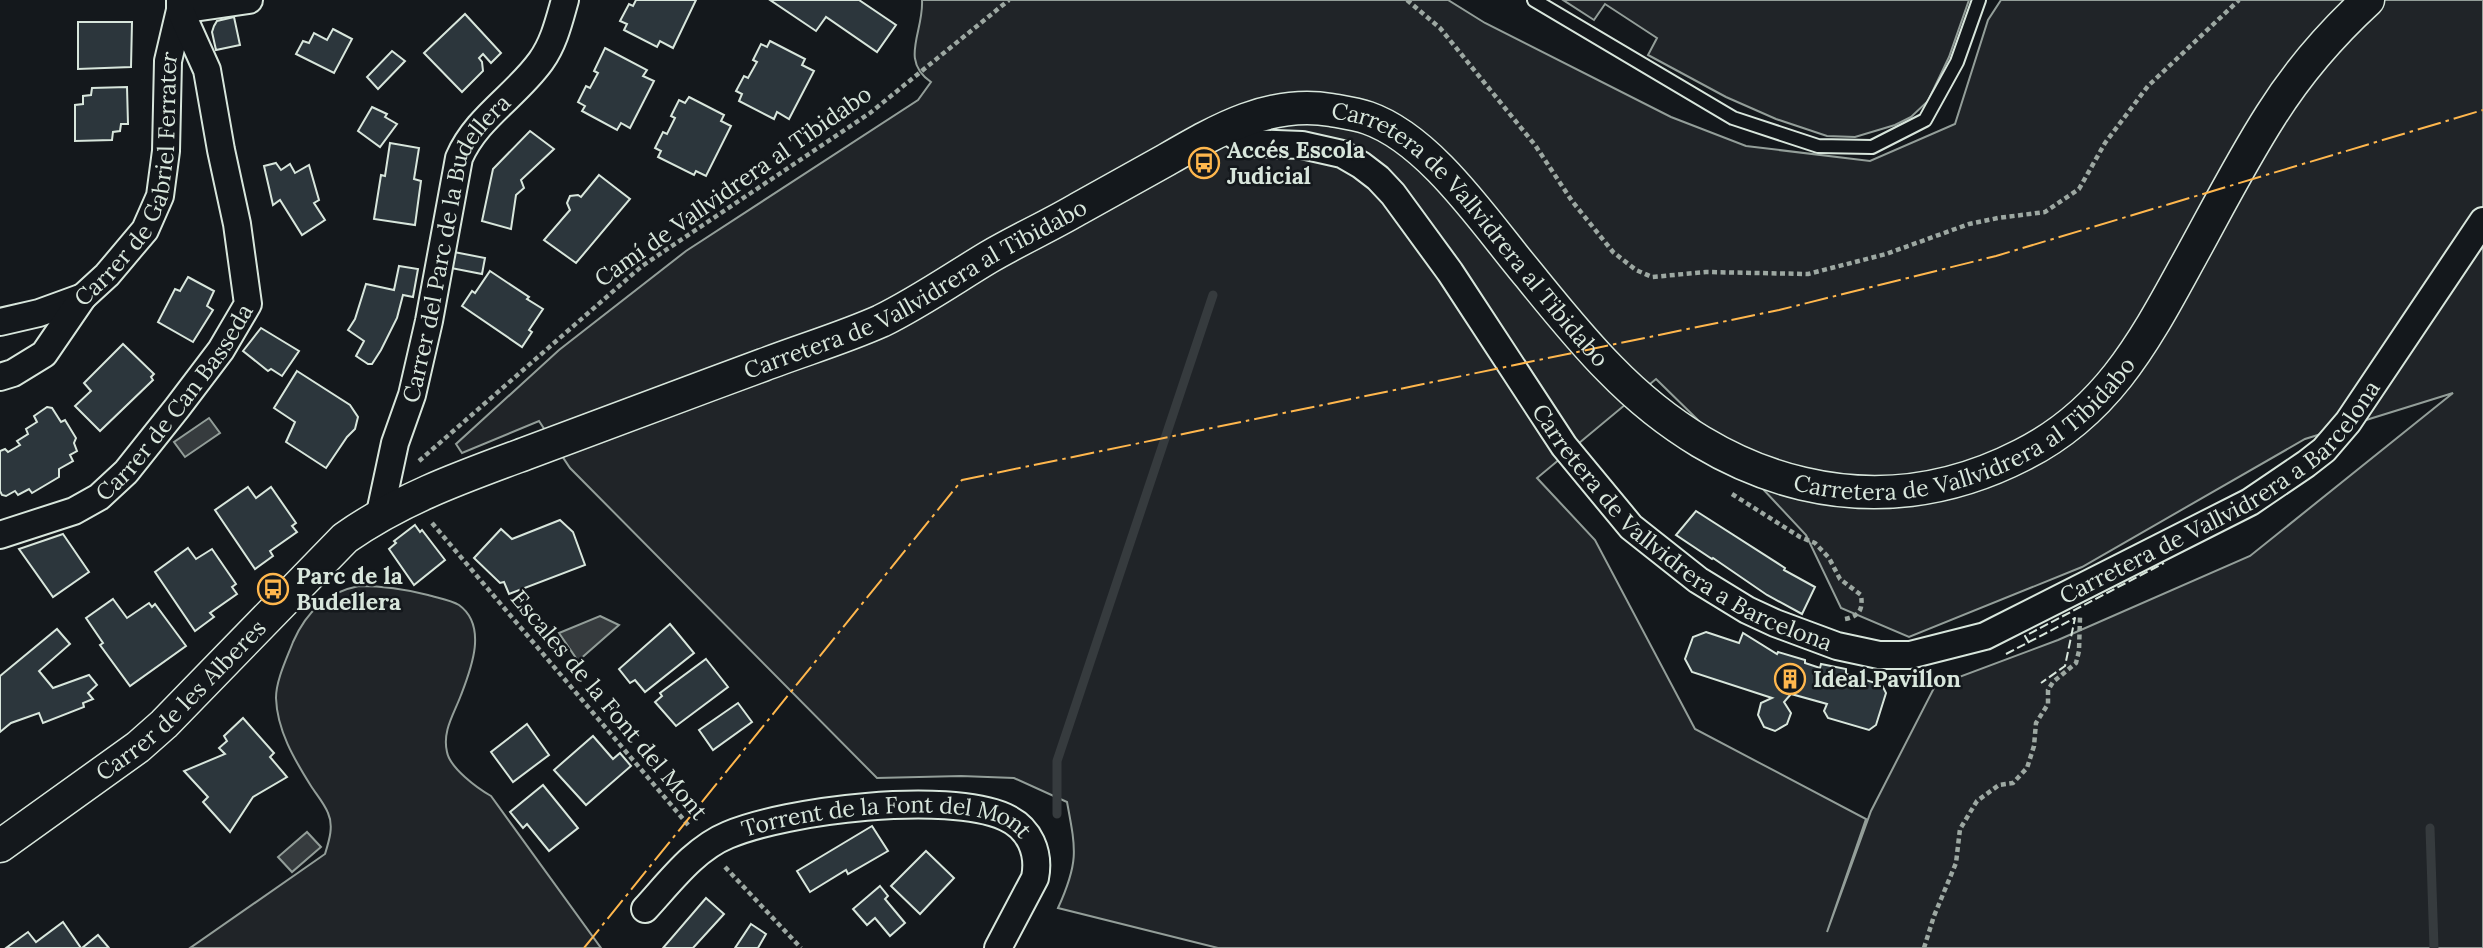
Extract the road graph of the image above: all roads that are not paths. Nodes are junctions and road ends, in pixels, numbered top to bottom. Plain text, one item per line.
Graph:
1 (249, 0) edge
2 (565, 0) edge
3 (1534, 0) edge
4 (1979, 0) edge
5 (2368, 0) edge
6 (180, 5) edge
7 (1224, 127) junction
8 (2483, 221) edge
9 (83, 297) junction
10 (0, 322) edge
11 (0, 377) edge
12 (383, 501) junction
13 (0, 535) edge
14 (0, 846) edge
15 (645, 909) dead end
16 (998, 948) edge

1 - 6 street
2 - 12 street, Carrer del Parc de la Budellera
3 - 4 lane
5 - 7 street, Carretera de Vallvidrera al Tibidabo
6 - 9 street, Carrer de Gabriel Ferrater
6 - 13 street, Carrer de Can Basseda
7 - 8 street, Carretera de Vallvidrera a Barcelona
7 - 12 street, Carretera de Vallvidrera al Tibidabo
9 - 10 street
9 - 11 street, Carrer de Gabriel Ferrater
12 - 14 street, Carrer de les Alberes
15 - 16 street, Torrent de la Font del Mont

